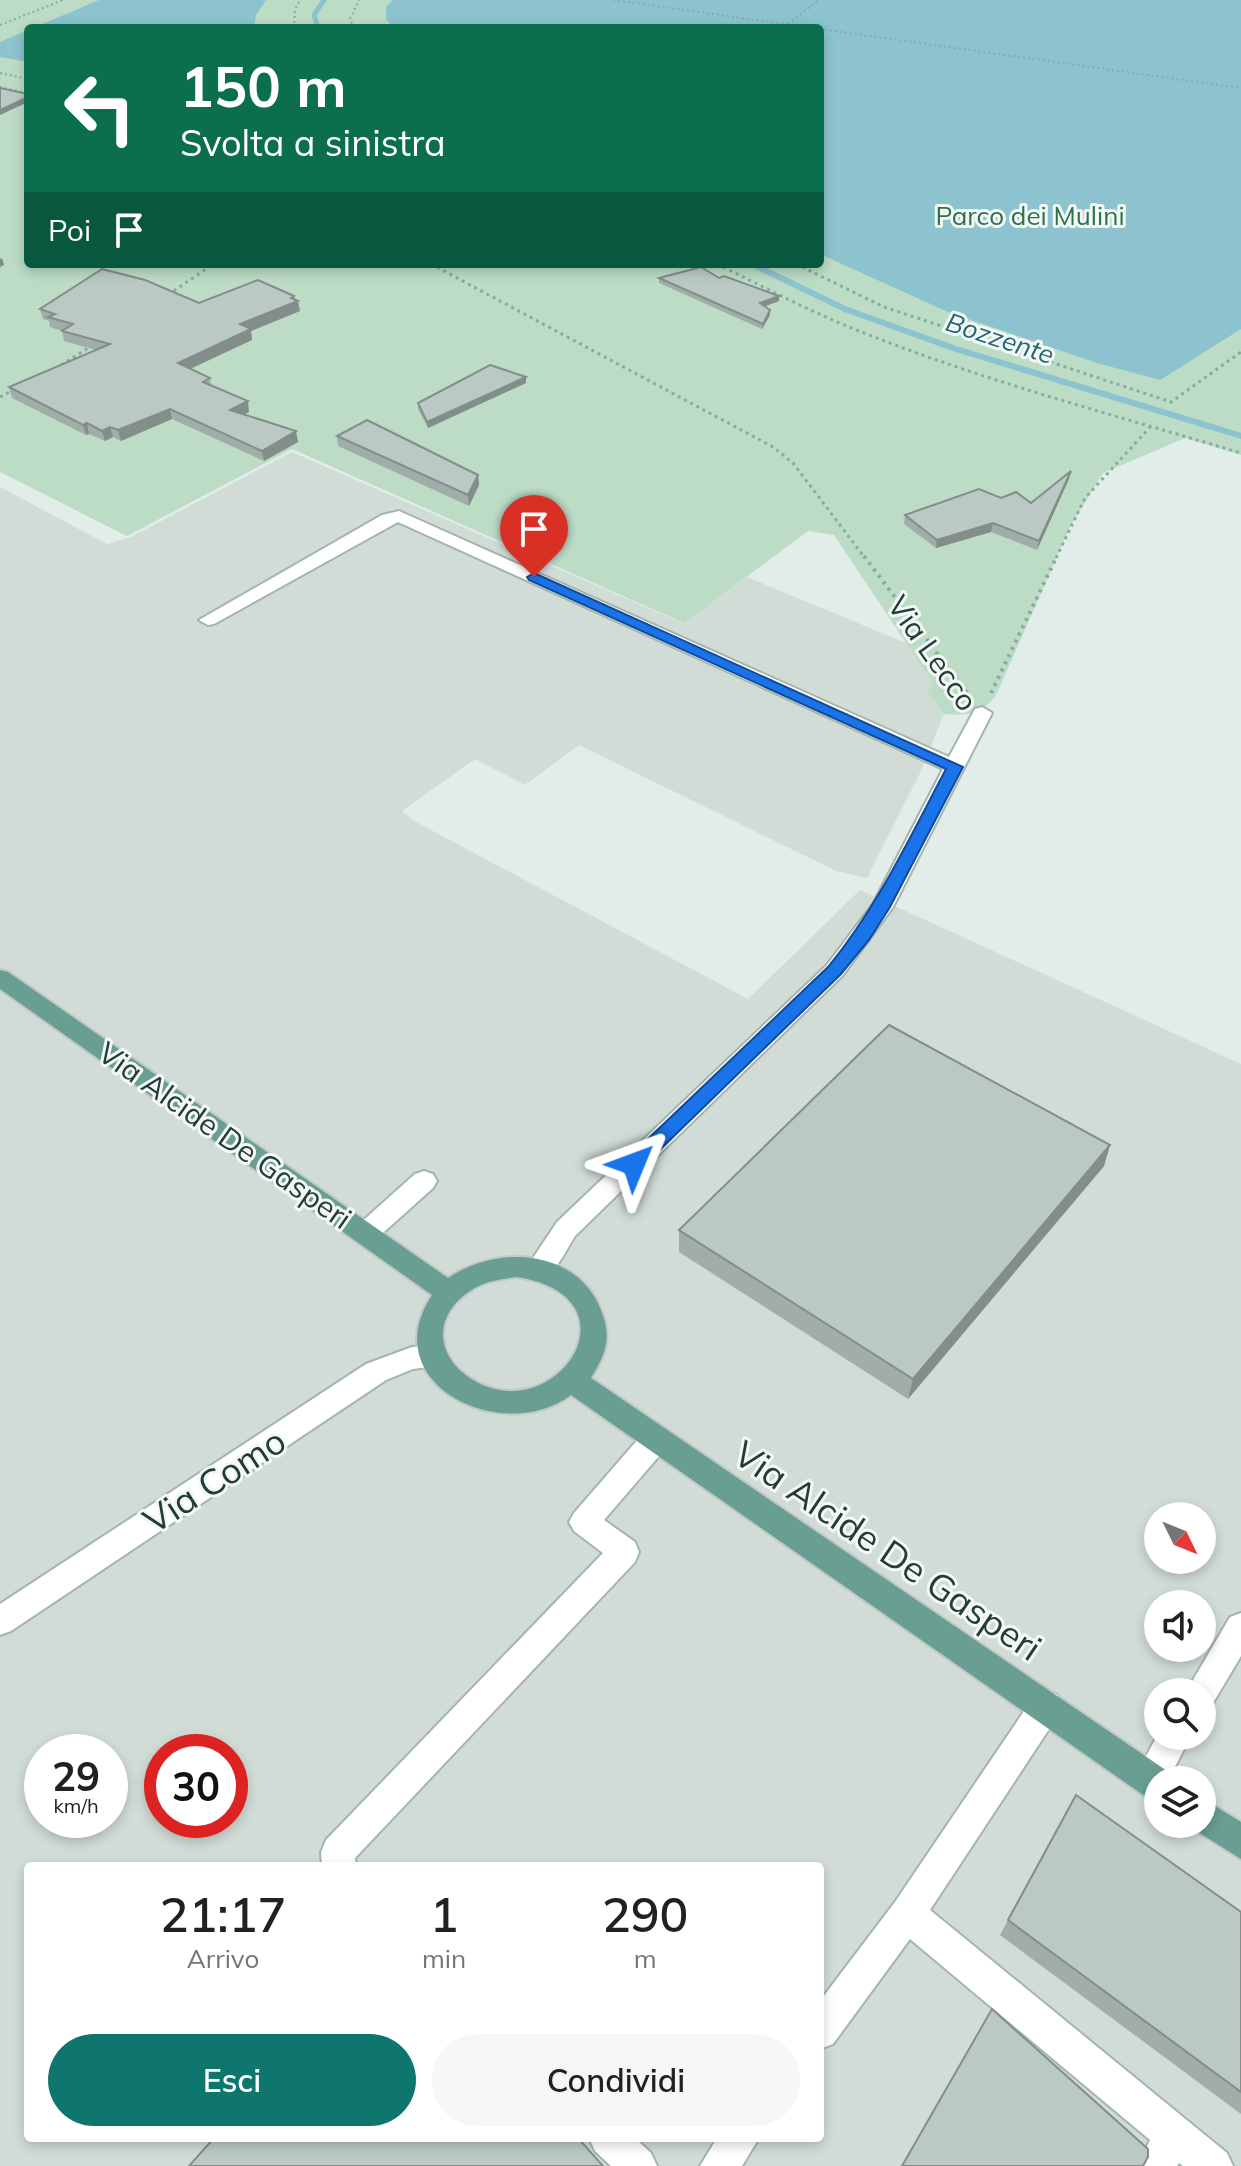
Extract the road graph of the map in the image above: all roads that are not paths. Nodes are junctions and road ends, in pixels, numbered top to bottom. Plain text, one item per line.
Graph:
1 (208, 620) dead end
2 (982, 713) road end
3 (955, 767) junction
4 (0, 978) edge
5 (424, 1181) dead end
6 (366, 1233) junction
7 (538, 1270) junction
8 (450, 1293) junction
9 (434, 1357) junction
10 (573, 1381) junction
11 (656, 1439) junction
12 (0, 1621) edge
13 (1241, 1627) edge
14 (1210, 1678) edge
15 (1046, 1706) junction
16 (1144, 1775) edge
17 (1216, 1825) edge
18 (1241, 1842) edge
19 (339, 1862) edge
20 (907, 1914) junction
21 (824, 2026) edge
22 (612, 2142) edge
23 (737, 2142) edge
24 (1165, 2150) edge
25 (638, 2166) edge
26 (719, 2166) edge
27 (1214, 2166) edge

1 - 3 street
2 - 3 street, Via Lecco
3 - 7 street, Via Lecco
4 - 6 main road, Via Alcide De Gasperi
5 - 6 street
6 - 8 main road, Via Alcide De Gasperi
7 - 8 main road
7 - 10 main road
8 - 9 main road
9 - 10 main road
9 - 12 street, Via Como
10 - 11 main road, Via Alcide De Gasperi
11 - 15 main road, Via Alcide De Gasperi
11 - 19 street
13 - 14 street
15 - 16 main road, Via Alcide De Gasperi
15 - 20 street
17 - 18 main road
20 - 21 street
20 - 24 street
22 - 25 street
23 - 26 street
24 - 27 street

